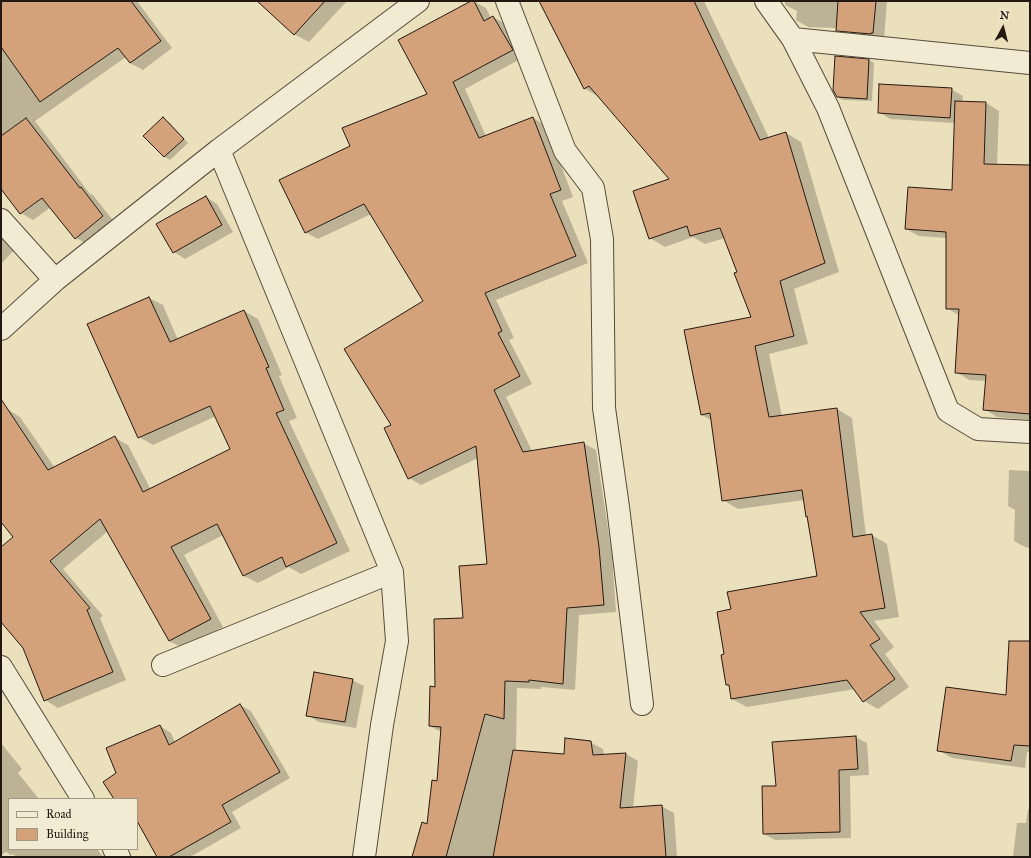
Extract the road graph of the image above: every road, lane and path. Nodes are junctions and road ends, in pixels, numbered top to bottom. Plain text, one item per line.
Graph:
1 (418, 1) edge
2 (507, 1) edge
3 (766, 1) edge
4 (793, 39) junction
5 (1030, 63) edge
6 (219, 150) junction
7 (1, 220) edge
8 (56, 280) junction
9 (1, 329) edge
10 (1030, 432) edge
11 (392, 572) junction
12 (163, 665) dead end
13 (1, 667) edge
14 (642, 704) dead end
15 (82, 798) edge
16 (364, 857) edge

1 - 6 street
2 - 14 street
3 - 4 street
4 - 5 street
4 - 10 street
6 - 8 street
6 - 11 street
7 - 8 street
8 - 9 street
11 - 12 street
11 - 16 street
13 - 15 street

